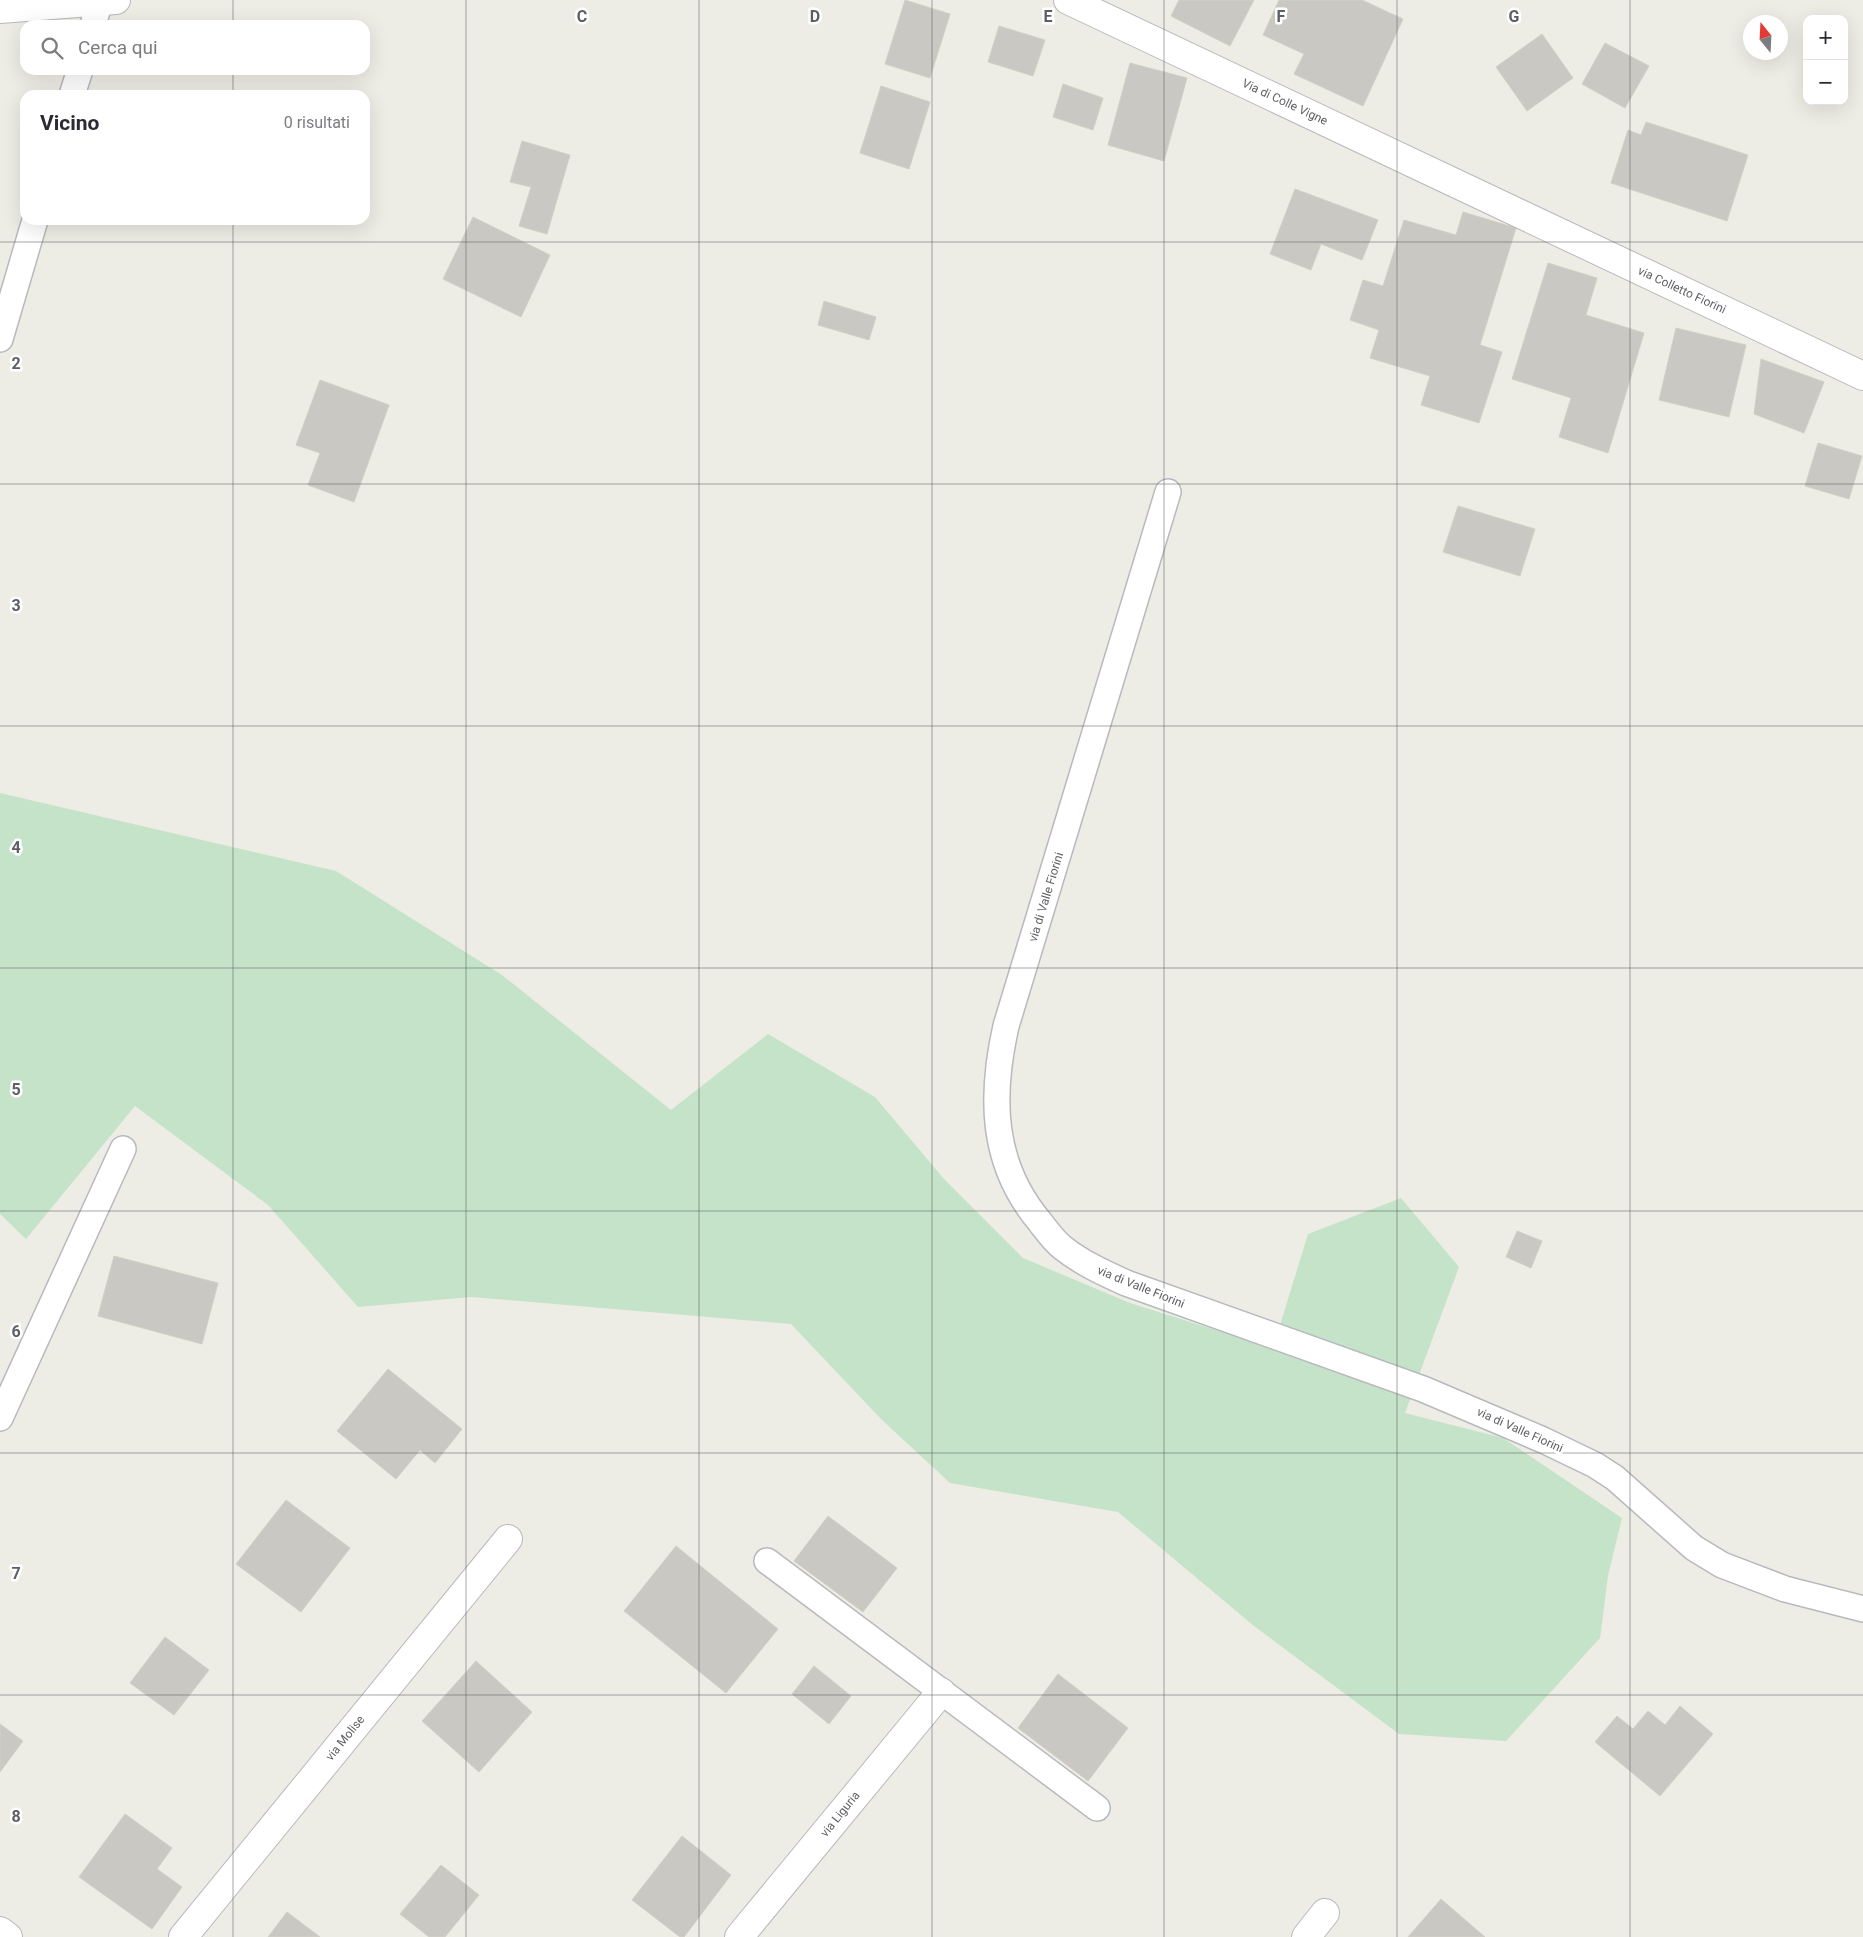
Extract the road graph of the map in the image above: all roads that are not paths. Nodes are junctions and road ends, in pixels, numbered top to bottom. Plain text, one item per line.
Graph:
1 (1068, 0) edge
2 (0, 9) edge
3 (103, 9) edge
4 (78, 75) edge
5 (74, 90) edge
6 (1502, 205) joint
7 (34, 225) edge
8 (0, 339) edge
9 (1863, 376) edge
10 (1168, 492) dead end
11 (123, 1149) dead end
12 (0, 1418) edge
13 (508, 1539) dead end
14 (767, 1561) dead end
15 (1863, 1609) edge
16 (942, 1692) junction
17 (1097, 1808) dead end
18 (1325, 1913) dead end
19 (0, 1931) edge
20 (8, 1937) edge
21 (183, 1937) edge
22 (739, 1937) edge
23 (1306, 1937) edge

1 - 6 street, Via di Colle Vigne
2 - 3 street
4 - 5 lane
6 - 9 street, via Colletto Fiorini
7 - 8 lane
10 - 15 lane, via di Valle Fiorini
11 - 12 lane
13 - 21 street, via Molise
14 - 16 lane
16 - 17 lane
16 - 22 street, via Liguria
18 - 23 street
19 - 20 street

